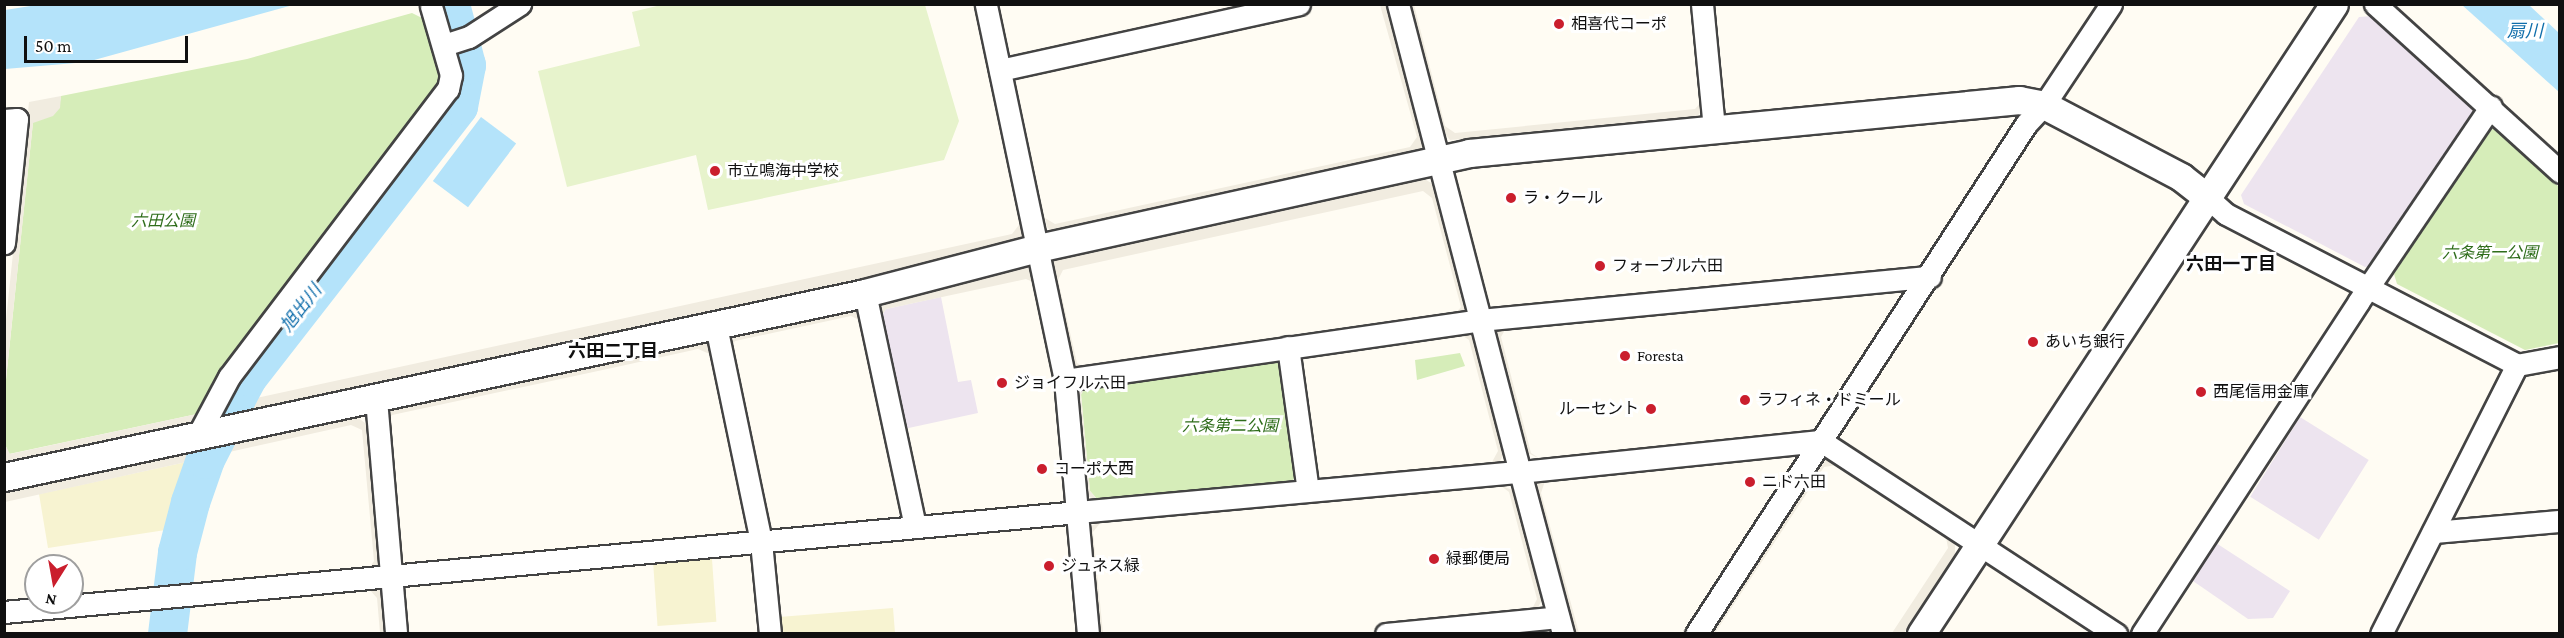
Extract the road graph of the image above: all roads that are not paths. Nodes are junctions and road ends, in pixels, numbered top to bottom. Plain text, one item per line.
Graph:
1 (520, 4) edge
2 (986, 4) edge
3 (1299, 4) edge
4 (1398, 4) edge
5 (1702, 4) edge
6 (2111, 4) edge
7 (2334, 4) edge
8 (2375, 4) edge
9 (431, 6) edge
10 (454, 41) junction
11 (1000, 70) junction
12 (2044, 105) junction
13 (2492, 106) junction
14 (10, 120) edge
15 (1714, 128) junction
16 (1438, 161) junction
17 (2559, 172) edge
18 (2207, 196) junction
19 (4, 243) edge
20 (1038, 248) junction
21 (1930, 277) junction
22 (2371, 287) junction
23 (865, 294) junction
24 (1480, 320) junction
25 (716, 326) junction
26 (1287, 347) junction
27 (2559, 357) edge
28 (2517, 365) junction
29 (1065, 380) junction
30 (376, 399) junction
31 (211, 435) junction
32 (1821, 441) junction
33 (1520, 472) junction
34 (4, 477) edge
35 (1308, 491) junction
36 (1077, 512) junction
37 (2559, 521) edge
38 (915, 527) junction
39 (2433, 532) junction
40 (761, 542) junction
41 (1980, 544) junction
42 (391, 576) junction
43 (4, 612) edge
44 (1560, 625) edge
45 (396, 633) edge
46 (770, 633) edge
47 (1088, 633) edge
48 (1386, 633) edge
49 (1696, 633) edge
50 (1922, 633) edge
51 (2116, 633) edge
52 (2142, 633) edge
53 (2381, 633) edge

1 - 10 street
2 - 11 street
3 - 11 street
4 - 16 street
5 - 15 street
6 - 12 street
7 - 18 street
8 - 13 street
9 - 10 street
10 - 31 street
11 - 20 street
12 - 15 street
12 - 18 street
12 - 21 street
13 - 17 street
13 - 22 street
14 - 19 street
15 - 16 street
16 - 20 street
16 - 24 street
18 - 22 street
18 - 41 street
20 - 23 street
20 - 29 street
21 - 24 street
21 - 32 street
22 - 28 street
22 - 52 street
23 - 25 street
23 - 38 street
24 - 26 street
24 - 33 street
25 - 30 street
25 - 40 street
26 - 29 street
26 - 35 street
27 - 28 street
28 - 39 street
29 - 36 street
30 - 31 street
30 - 42 street
31 - 34 street
32 - 33 street
32 - 41 street
32 - 49 street
33 - 35 street
33 - 44 street
35 - 36 street
36 - 38 street
36 - 47 street
37 - 39 street
38 - 40 street
39 - 53 street
40 - 42 street
40 - 46 street
41 - 50 street
41 - 51 street
42 - 43 street
42 - 45 street
44 - 48 street

